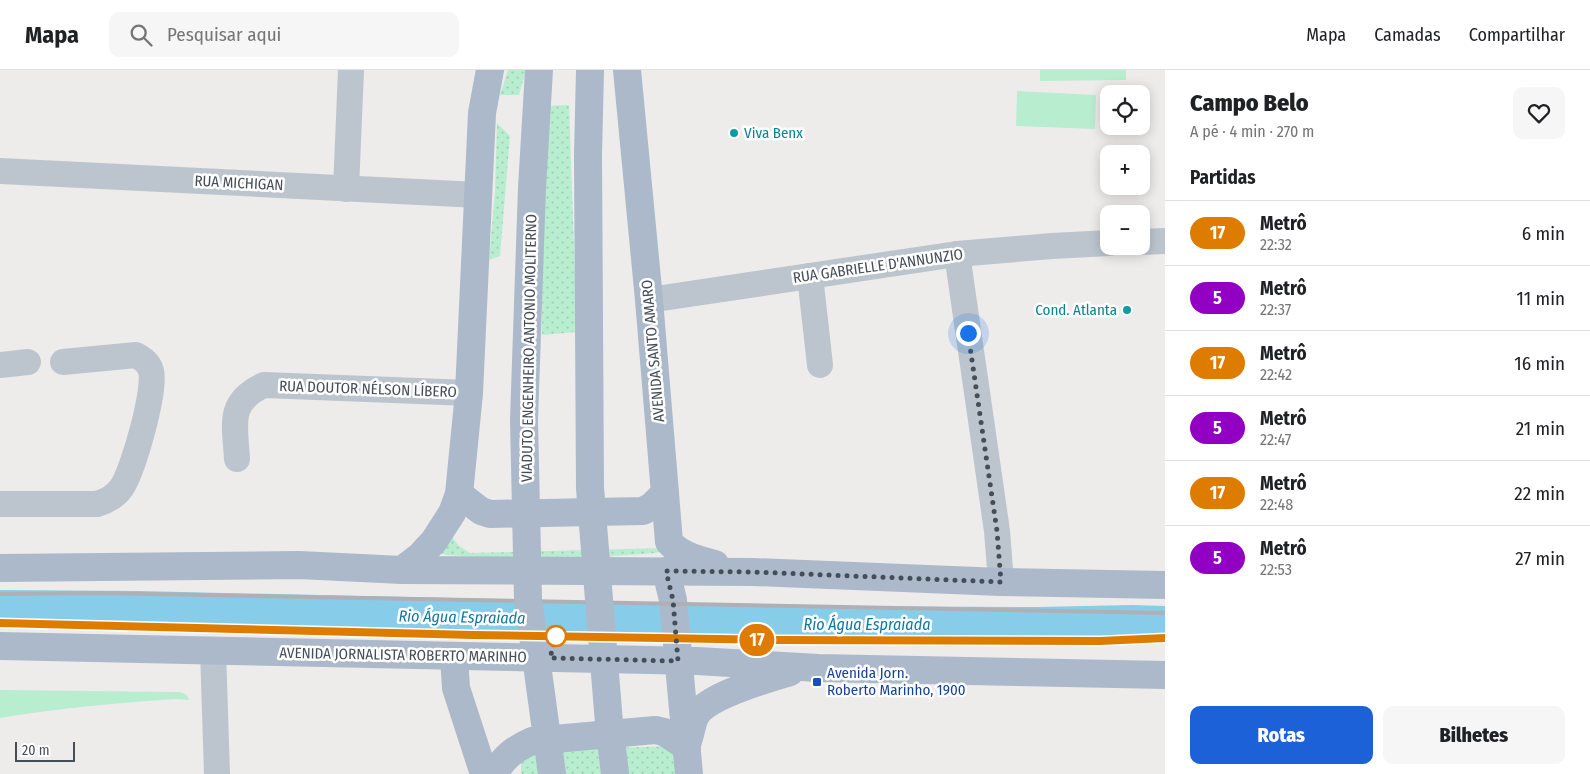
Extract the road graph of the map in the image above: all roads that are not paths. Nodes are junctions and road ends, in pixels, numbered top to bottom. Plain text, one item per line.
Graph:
1 (351, 70) edge
2 (490, 70) edge
3 (539, 70) edge
4 (590, 70) edge
5 (627, 70) edge
6 (0, 171) edge
7 (346, 189) junction
8 (478, 195) junction
9 (1165, 241) edge
10 (1150, 242) edge
11 (1100, 244) edge
12 (956, 254) junction
13 (810, 276) junction
14 (649, 300) junction
15 (28, 362) dead end
16 (63, 362) dead end
17 (0, 364) edge
18 (820, 365) dead end
19 (469, 393) junction
20 (237, 459) dead end
21 (665, 493) junction
22 (459, 494) junction
23 (0, 504) edge
24 (0, 568) edge
25 (402, 570) junction
26 (666, 571) junction
27 (754, 572) junction
28 (1001, 582) junction
29 (1165, 585) edge
30 (0, 646) edge
31 (677, 649) junction
32 (213, 650) junction
33 (454, 656) junction
34 (807, 667) junction
35 (1165, 675) edge
36 (687, 747) junction
37 (217, 774) edge
38 (484, 774) edge
39 (494, 774) edge
40 (552, 774) edge
41 (615, 774) edge
42 (689, 774) edge

1 - 7 street
2 - 8 main road
3 - 40 main road, VIADUTO ENGENHEIRO ANTONIO MOLITERNO, bridge
4 - 41 main road, bridge
5 - 14 main road, AVENIDA SANTO AMARO
6 - 7 street, RUA MICHIGAN
7 - 8 street, RUA MICHIGAN
8 - 19 main road
9 - 10 street
11 - 12 street, RUA GABRIELLE D'ANNUNZIO
12 - 13 street, RUA GABRIELLE D'ANNUNZIO
12 - 28 street
13 - 14 street, RUA GABRIELLE D'ANNUNZIO
13 - 18 street
14 - 21 main road, AVENIDA SANTO AMARO
15 - 17 street
16 - 23 street
19 - 20 street, RUA DOUTOR NÉLSON LÍBERO
19 - 22 main road
21 - 22 main road
21 - 27 main road, AVENIDA SANTO AMARO
22 - 25 main road
24 - 25 main road
25 - 26 main road
26 - 27 main road
26 - 31 main road
27 - 28 main road
28 - 29 main road
30 - 32 main road, AVENIDA JORNALISTA ROBERTO MARINHO
31 - 33 main road, AVENIDA JORNALISTA ROBERTO MARINHO
31 - 34 main road, AVENIDA JORNALISTA ROBERTO MARINHO
31 - 36 main road
32 - 33 main road, AVENIDA JORNALISTA ROBERTO MARINHO
32 - 37 street
33 - 38 main road
34 - 35 main road, AVENIDA JORNALISTA ROBERTO MARINHO
34 - 36 main road
36 - 39 main road
36 - 42 main road

